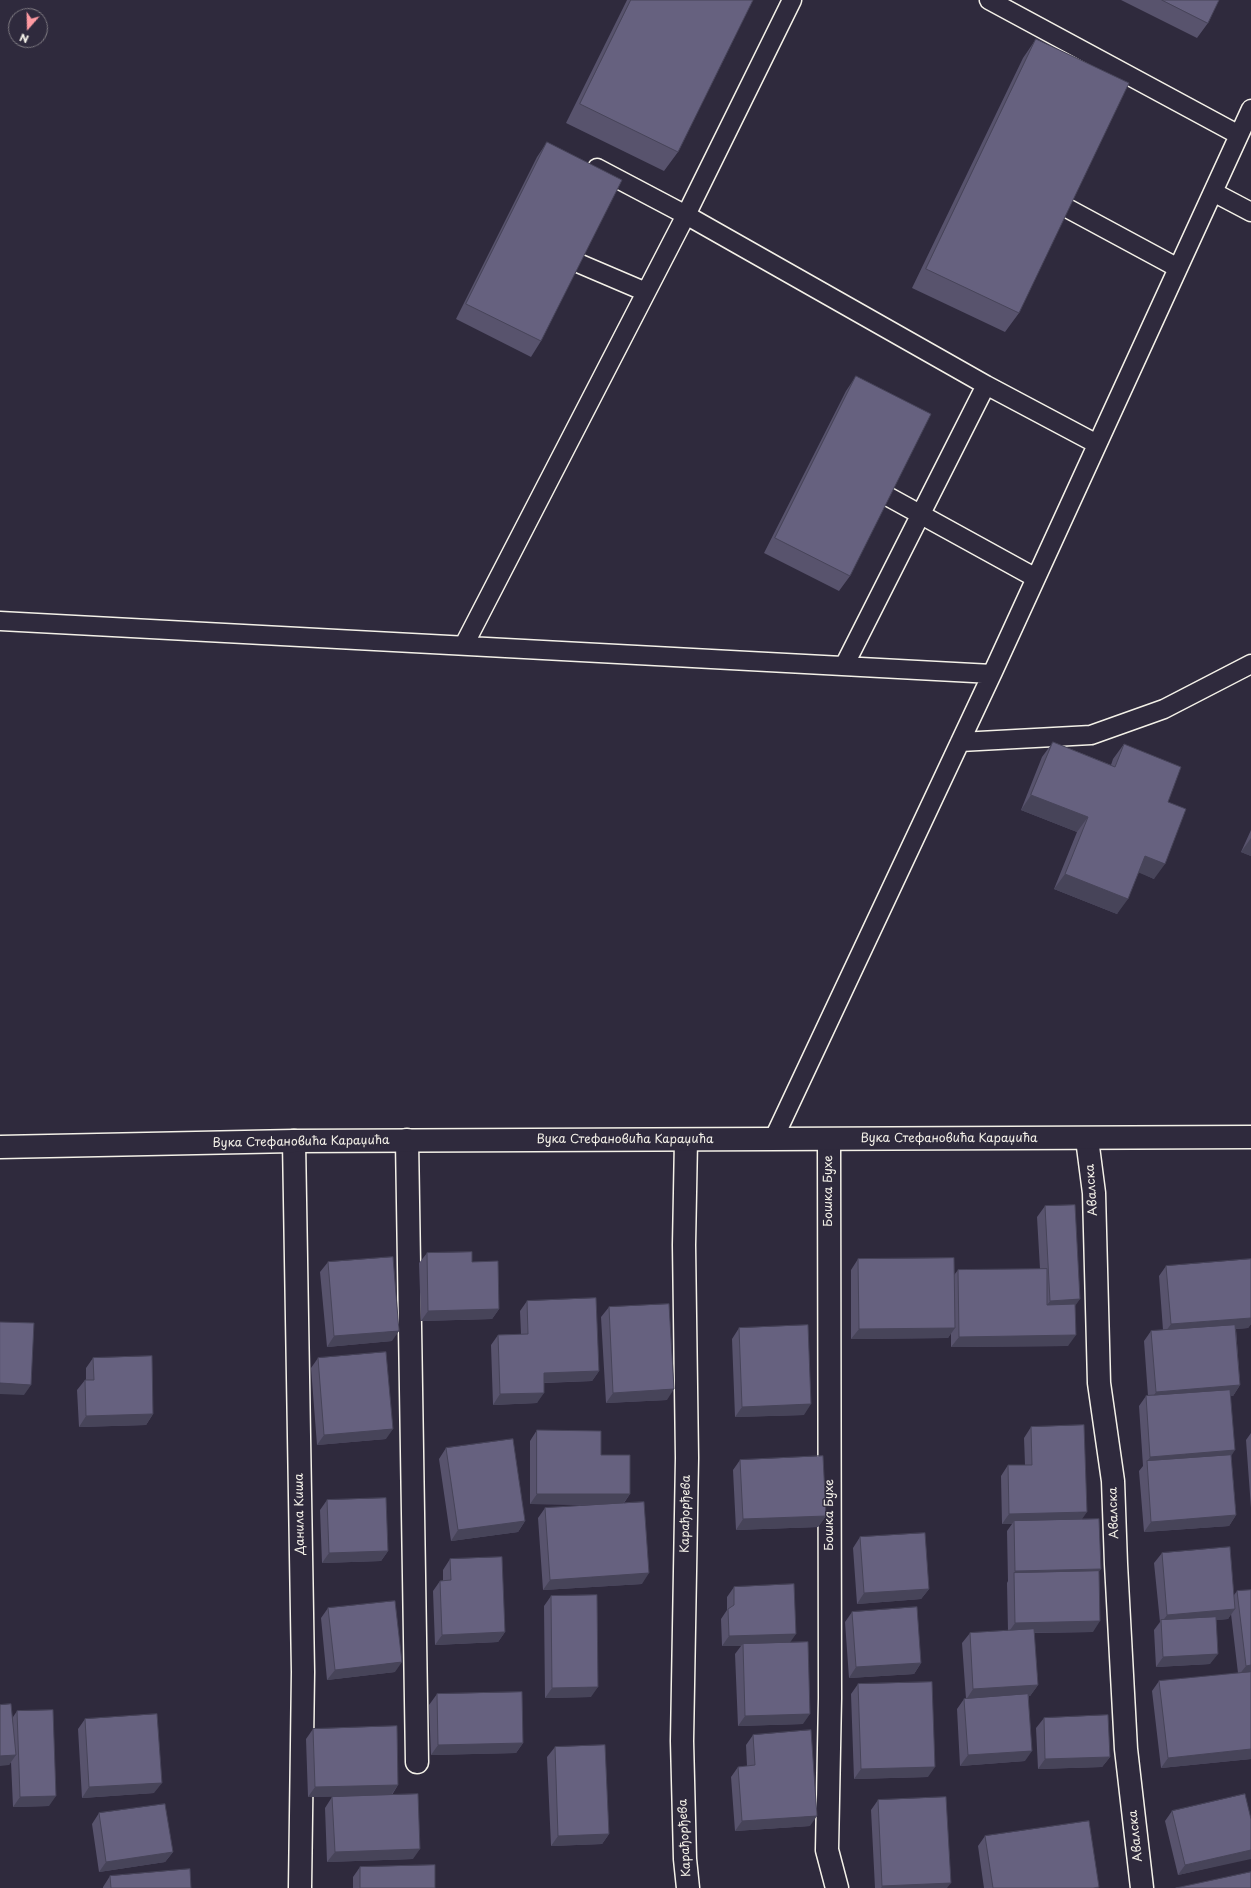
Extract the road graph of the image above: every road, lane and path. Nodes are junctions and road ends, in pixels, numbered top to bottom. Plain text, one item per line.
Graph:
1 (792, 0) edge
2 (989, 0) edge
3 (1251, 109) edge
4 (1239, 135) junction
5 (589, 184) edge
6 (1213, 192) junction
7 (1065, 207) edge
8 (1251, 212) edge
9 (686, 215) junction
10 (578, 263) edge
11 (1178, 268) junction
12 (646, 292) junction
13 (986, 385) junction
14 (1097, 444) junction
15 (887, 496) edge
16 (921, 514) junction
17 (1036, 578) junction
18 (0, 621) edge
19 (464, 645) junction
20 (1251, 664) edge
21 (844, 666) junction
22 (992, 674) junction
23 (960, 742) junction
24 (1251, 1137) edge
25 (1087, 1138) junction
26 (407, 1140) junction
27 (686, 1140) junction
28 (773, 1140) junction
29 (829, 1140) junction
30 (294, 1141) junction
31 (0, 1147) edge
32 (417, 1762) dead end
33 (300, 1888) edge
34 (688, 1888) edge
35 (837, 1888) edge
36 (1142, 1888) edge

1 - 9 lane
2 - 4 lane
3 - 4 lane
4 - 6 lane
5 - 9 lane
6 - 8 lane
6 - 11 lane
7 - 11 lane
9 - 12 lane
9 - 13 lane
10 - 12 lane
11 - 14 lane
12 - 19 lane
13 - 14 lane
13 - 16 lane
14 - 17 lane
15 - 16 lane
16 - 17 lane
16 - 21 lane
17 - 22 lane
18 - 19 lane
19 - 21 lane
20 - 23 lane
21 - 22 lane
22 - 23 lane
23 - 28 lane
24 - 25 street, Вука Стефановића Караџића
25 - 29 street, Вука Стефановића Караџића
25 - 36 street, Авалска
26 - 27 street, Вука Стефановића Караџића
26 - 30 street, Вука Стефановића Караџића
26 - 32 street
27 - 28 street, Вука Стефановића Караџића
27 - 34 street, Карађорђева
28 - 29 street, Вука Стефановића Караџића
29 - 35 street, Бошка Бухе
30 - 31 street, Вука Стефановића Караџића
30 - 33 street, Данила Киша

